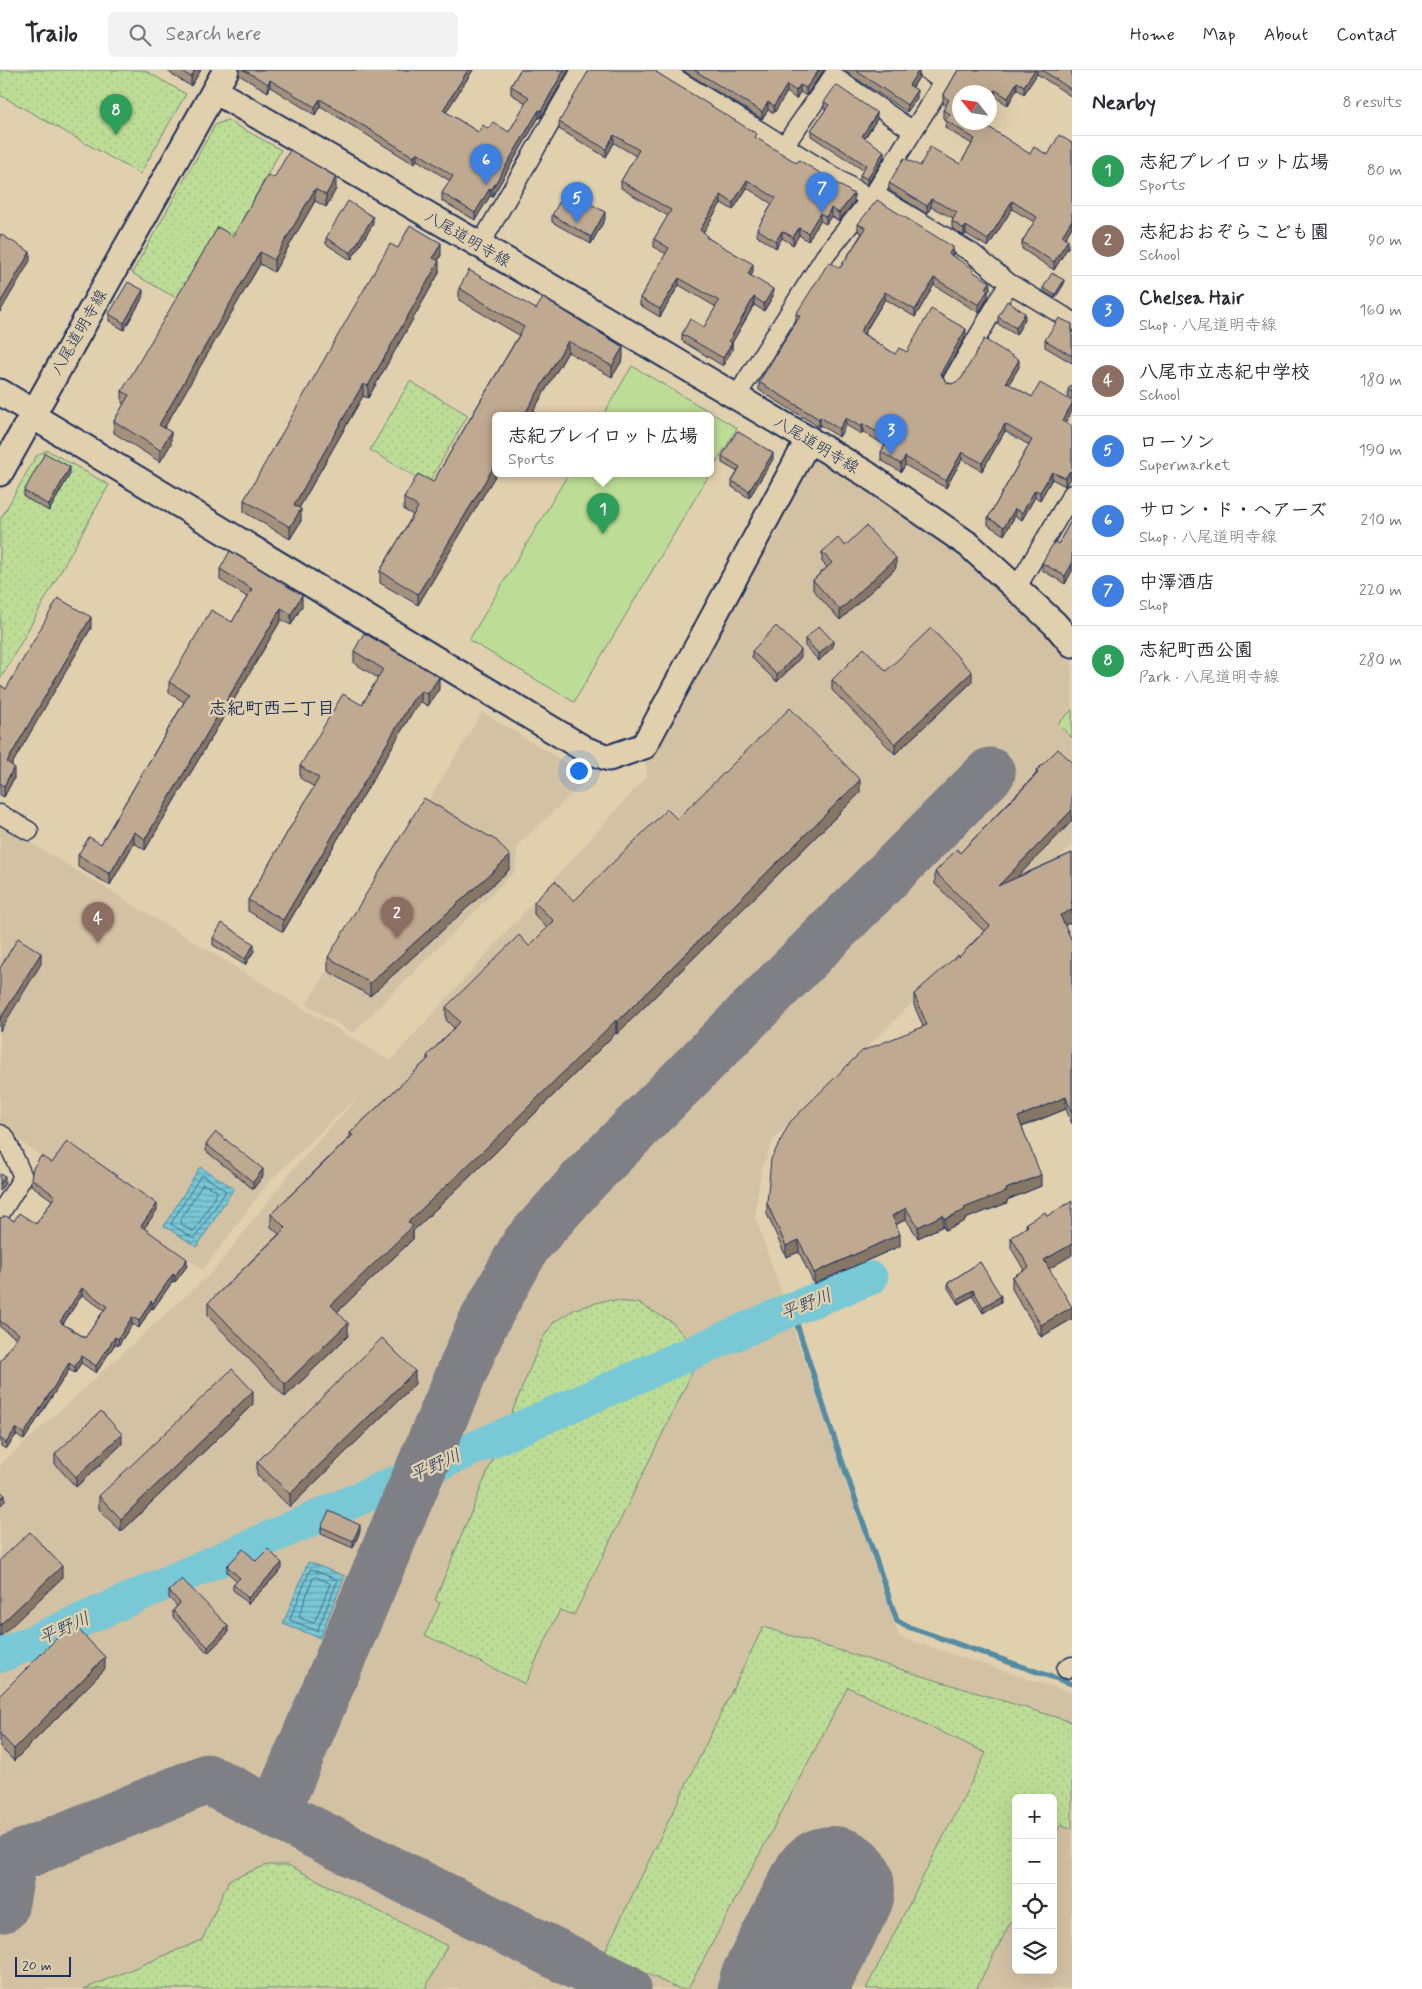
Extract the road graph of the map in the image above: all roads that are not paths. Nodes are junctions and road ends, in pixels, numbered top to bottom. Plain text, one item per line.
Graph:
1 (581, 70) edge
2 (662, 70) edge
3 (927, 70) edge
4 (947, 76) edge
5 (221, 80) edge
6 (913, 131) junction
7 (784, 146) junction
8 (872, 197) junction
9 (480, 245) junction
10 (1009, 283) junction
11 (1072, 321) edge
12 (952, 381) dead end
13 (0, 392) edge
14 (736, 397) junction
15 (32, 414) junction
16 (809, 439) junction
17 (0, 473) edge
18 (1071, 499) edge
19 (1017, 587) junction
20 (1072, 644) edge
21 (0, 814) edge
22 (30, 831) dead end
23 (0, 1134) edge
24 (0, 1214) edge

1 - 9 street
2 - 7 street
3 - 4 street
4 - 6 street
5 - 9 main road, 八尾道明寺線
5 - 15 main road, 八尾道明寺線
6 - 7 street
6 - 8 street
7 - 8 street
8 - 10 street
8 - 14 street
9 - 14 main road, 八尾道明寺線
10 - 11 street
10 - 12 street
13 - 15 main road
14 - 16 main road, 八尾道明寺線
15 - 16 main road
15 - 17 main road, 八尾道明寺線
16 - 19 main road, 八尾道明寺線
18 - 19 street
19 - 20 main road, 八尾道明寺線
21 - 22 street
23 - 24 street

